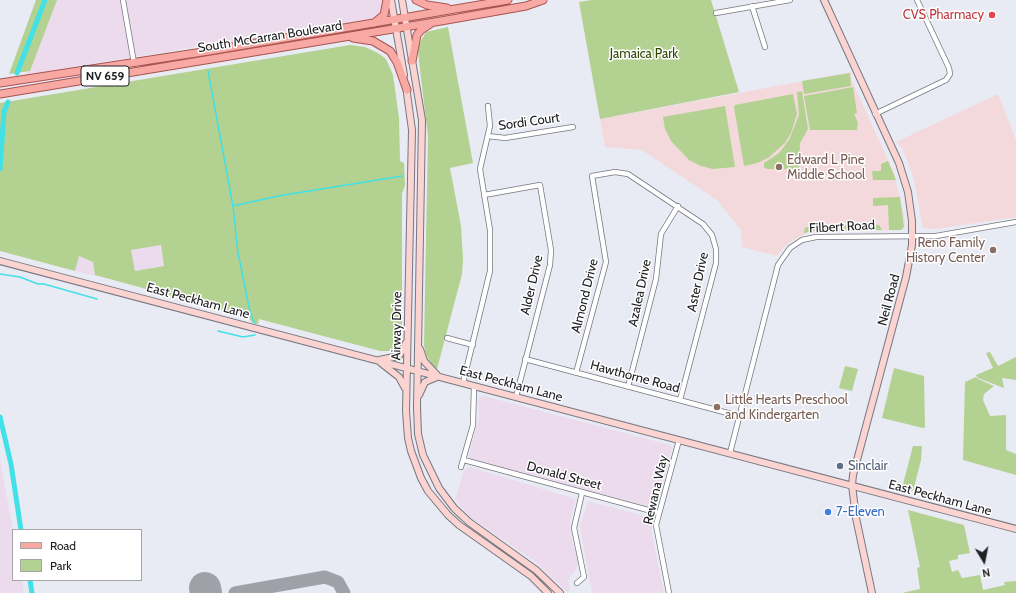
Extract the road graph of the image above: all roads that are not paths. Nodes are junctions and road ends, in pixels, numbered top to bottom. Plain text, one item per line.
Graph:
1 (123, 0) edge
2 (387, 0) edge
3 (391, 0) edge
4 (402, 0) edge
5 (416, 0) edge
6 (508, 0) edge
7 (542, 0) edge
8 (790, 0) edge
9 (824, 0) edge
10 (918, 0) edge
11 (752, 6) junction
12 (460, 9) junction
13 (716, 13) dead end
14 (405, 18) junction
15 (395, 20) junction
16 (436, 22) junction
17 (372, 24) junction
18 (406, 27) junction
19 (396, 28) junction
20 (339, 38) junction
21 (765, 47) dead end
22 (412, 61) junction
23 (134, 63) junction
24 (0, 83) edge
25 (50, 86) junction
26 (407, 90) junction
27 (0, 94) edge
28 (488, 106) dead end
29 (875, 114) junction
30 (573, 127) dead end
31 (488, 136) junction
32 (592, 176) joint
33 (484, 195) junction
34 (678, 206) junction
35 (1016, 222) edge
36 (912, 236) junction
37 (0, 261) edge
38 (418, 337) junction
39 (408, 338) junction
40 (447, 338) dead end
41 (473, 345) junction
42 (376, 360) junction
43 (525, 360) junction
44 (407, 368) junction
45 (417, 371) junction
46 (576, 373) junction
47 (438, 376) junction
48 (463, 383) junction
49 (474, 386) junction
50 (628, 387) junction
51 (406, 393) junction
52 (516, 397) junction
53 (680, 400) junction
54 (417, 402) junction
55 (739, 416) junction
56 (680, 440) junction
57 (730, 453) junction
58 (464, 460) junction
59 (461, 467) dead end
60 (852, 485) junction
61 (582, 493) junction
62 (659, 513) junction
63 (1016, 529) edge
64 (577, 583) dead end
65 (548, 593) edge
66 (560, 593) edge
67 (669, 593) edge
68 (872, 593) edge

1 - 23 street
2 - 17 main road
3 - 15 street, Airway Drive
4 - 14 street, Airway Drive
5 - 12 main road
6 - 12 main road, South McCarran Boulevard / NV 659
7 - 16 main road, South McCarran Boulevard / NV 659
8 - 11 street
9 - 29 street, Neil Road
10 - 29 street
11 - 13 street
11 - 21 street
12 - 14 main road, South McCarran Boulevard / NV 659
14 - 15 main road, South McCarran Boulevard / NV 659
14 - 18 street, Airway Drive
15 - 17 main road, South McCarran Boulevard / NV 659
15 - 19 street, Airway Drive
16 - 18 main road, South McCarran Boulevard / NV 659
16 - 22 main road
17 - 23 main road, South McCarran Boulevard / NV 659
18 - 19 main road, South McCarran Boulevard / NV 659
18 - 22 street, Airway Drive
19 - 20 main road, South McCarran Boulevard / NV 659
19 - 26 street, Airway Drive
20 - 25 main road, South McCarran Boulevard / NV 659
20 - 26 main road
22 - 38 street, Airway Drive
23 - 24 main road, South McCarran Boulevard / NV 659
23 - 25 main road
25 - 27 main road, South McCarran Boulevard / NV 659
26 - 39 street, Airway Drive
28 - 31 street
29 - 36 street, Neil Road
30 - 31 street, Sordi Court
31 - 33 street
32 - 34 street, Aster Drive
32 - 46 street, Almond Drive
33 - 41 street
33 - 43 street, Alder Drive
34 - 50 street, Azalea Drive
34 - 53 street, Aster Drive
35 - 36 street, Filbert Road
36 - 55 street, Filbert Road
36 - 60 street, Neil Road
37 - 42 street, East Peckham Lane
38 - 45 street, Airway Drive
38 - 47 street
39 - 42 street
39 - 44 street, Airway Drive
40 - 41 street
41 - 48 street
42 - 44 street, East Peckham Lane
42 - 51 street
43 - 46 street, Hawthorne Road
43 - 52 street, Alder Drive
44 - 45 street, East Peckham Lane
44 - 51 street, Airway Drive
45 - 47 street, East Peckham Lane
45 - 54 street, Airway Drive
46 - 50 street, Hawthorne Road
47 - 48 street, East Peckham Lane
47 - 54 street
48 - 49 street, East Peckham Lane
49 - 52 street, East Peckham Lane
49 - 58 street
50 - 53 street, Hawthorne Road
51 - 65 street, Airway Drive
52 - 56 street, East Peckham Lane
53 - 55 street, Hawthorne Road
54 - 66 street, Airway Drive
55 - 57 street, Filbert Road
56 - 57 street, East Peckham Lane
56 - 62 street, Rewana Way
57 - 60 street, East Peckham Lane
58 - 59 street
58 - 61 street, Donald Street
60 - 63 street, East Peckham Lane
60 - 68 street, Neil Road
61 - 62 street, Donald Street
61 - 64 street
62 - 67 street, Rewana Way

